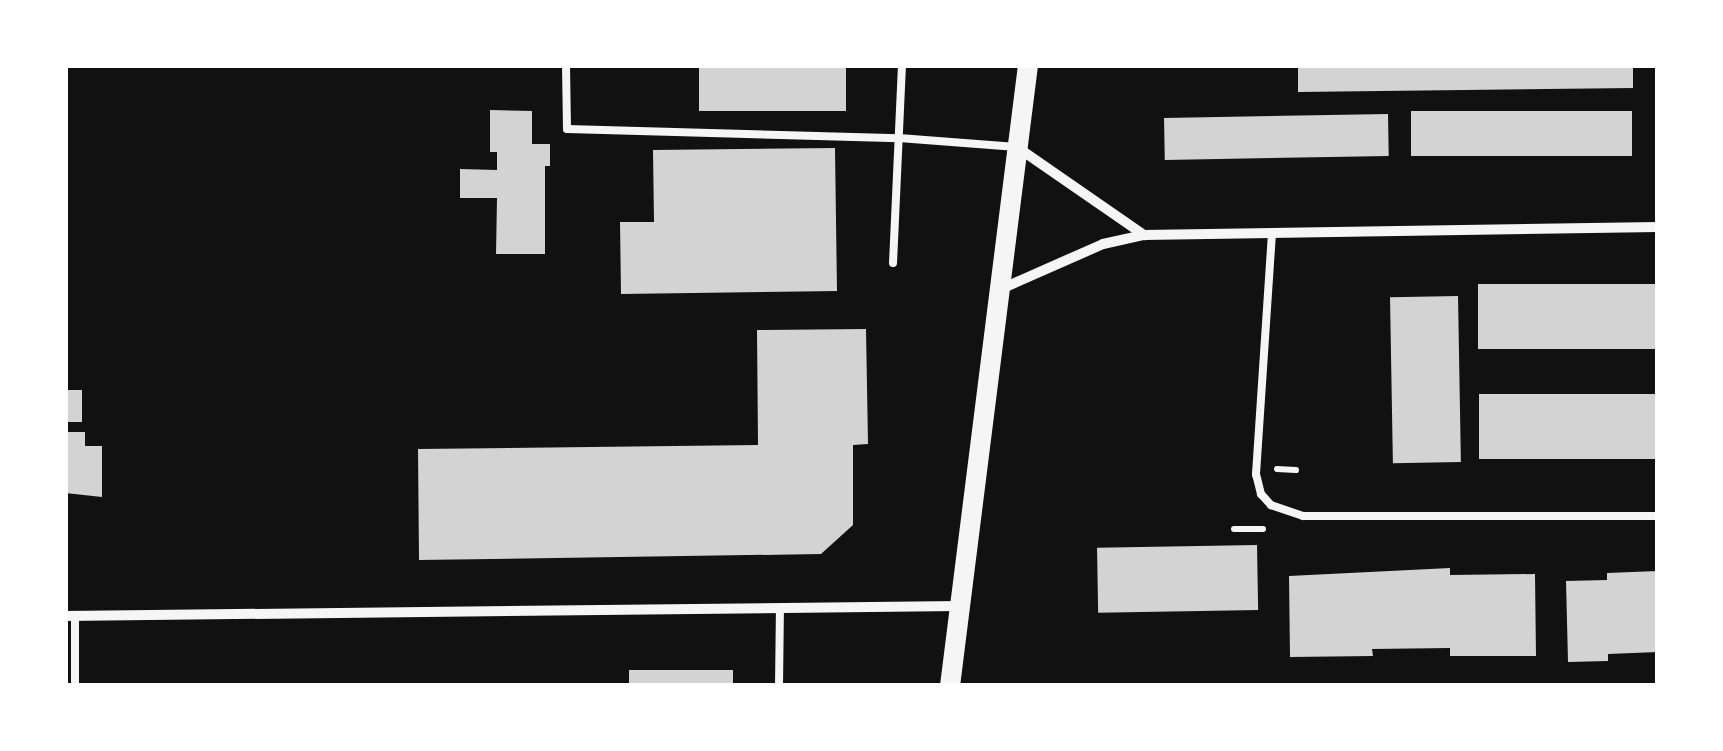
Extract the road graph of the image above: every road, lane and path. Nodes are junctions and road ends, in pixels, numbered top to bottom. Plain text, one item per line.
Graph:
1 (566, 65) edge
2 (902, 65) edge
3 (1028, 65) edge
4 (899, 138) junction
5 (1017, 147) junction
6 (1658, 226) edge
7 (1272, 232) junction
8 (1144, 234) junction
9 (893, 263) dead end
10 (1000, 289) junction
11 (1274, 469) dead end
12 (1296, 470) dead end
13 (1658, 516) edge
14 (1234, 528) dead end
15 (1264, 528) dead end
16 (960, 606) junction
17 (780, 608) junction
18 (70, 616) edge
19 (75, 686) edge
20 (779, 686) edge
21 (950, 686) edge

1 - 4 lane
2 - 4 lane
3 - 5 main road
4 - 5 lane
4 - 9 lane
5 - 8 street
5 - 10 main road
6 - 7 street
7 - 8 street
7 - 13 lane
8 - 10 street
10 - 16 main road
11 - 12 path
14 - 15 path
16 - 17 street
16 - 21 main road
17 - 18 street
17 - 20 lane
18 - 19 lane

